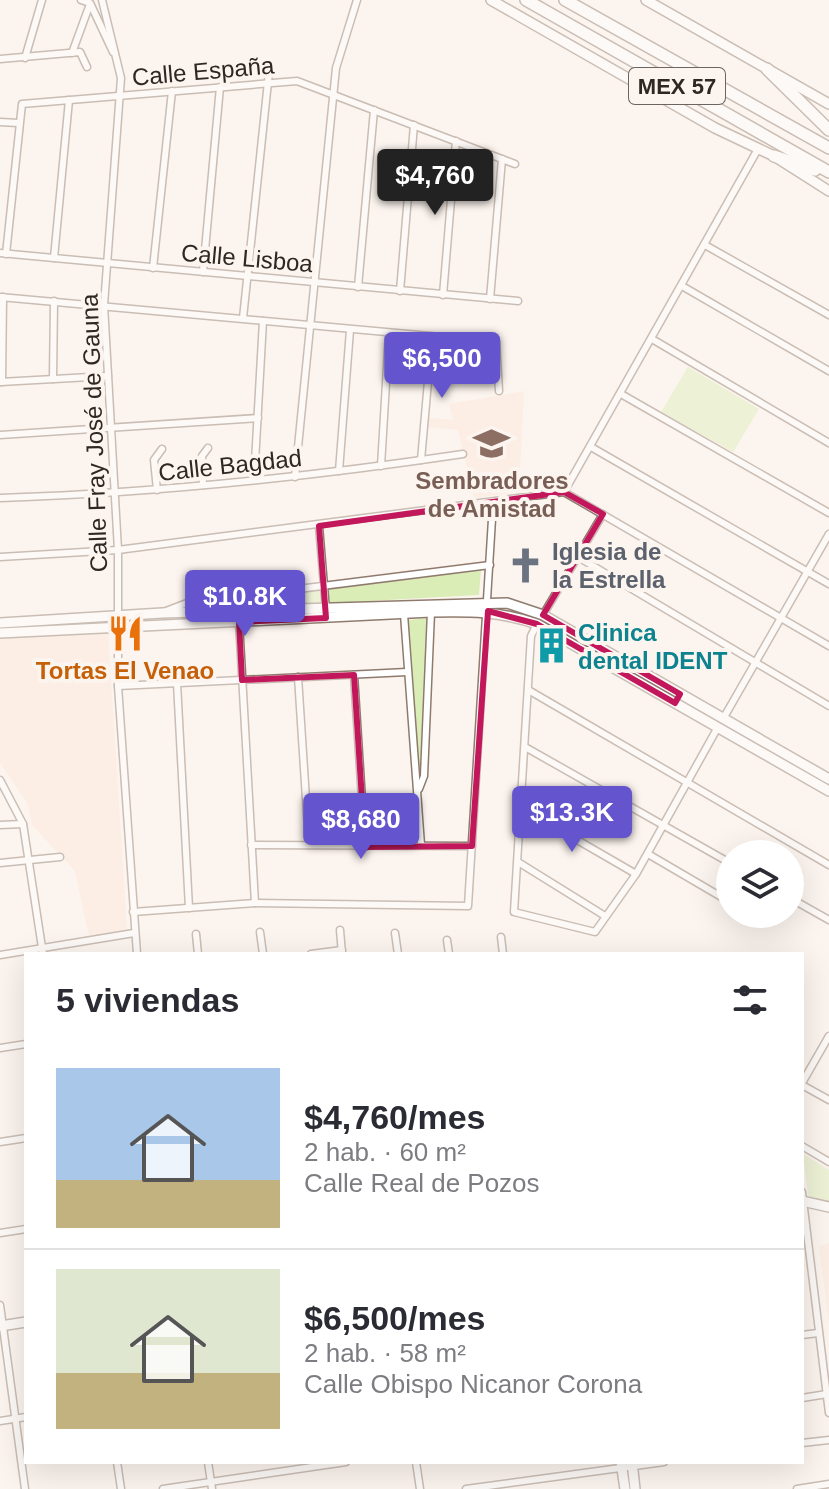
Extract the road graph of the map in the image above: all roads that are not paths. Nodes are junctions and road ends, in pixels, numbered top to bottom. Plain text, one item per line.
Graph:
1 (81, 0) edge
2 (102, 0) edge
3 (357, 0) edge
4 (491, 0) edge
5 (526, 0) edge
6 (565, 0) edge
7 (646, 0) edge
8 (39, 1) edge
9 (91, 2) edge
10 (72, 53) junction
11 (116, 55) junction
12 (25, 58) junction
13 (0, 59) edge
14 (270, 63) dead end
15 (87, 67) dead end
16 (767, 69) junction
17 (269, 83) junction
18 (220, 87) junction
19 (172, 91) junction
20 (333, 94) junction
21 (121, 95) junction
22 (69, 100) junction
23 (829, 104) edge
24 (374, 110) junction
25 (0, 122) edge
26 (18, 123) junction
27 (414, 125) junction
28 (829, 130) edge
29 (456, 141) junction
30 (829, 148) edge
31 (758, 149) junction
32 (774, 156) junction
33 (502, 159) junction
34 (515, 164) dead end
35 (829, 173) edge
36 (829, 191) edge
37 (705, 245) junction
38 (3, 254) edge
39 (54, 258) junction
40 (107, 263) junction
41 (153, 268) junction
42 (203, 272) junction
43 (246, 276) junction
44 (315, 283) junction
45 (682, 286) junction
46 (358, 287) junction
47 (400, 291) junction
48 (443, 295) junction
49 (2, 297) edge
50 (490, 299) junction
51 (54, 301) junction
52 (518, 301) dead end
53 (104, 305) junction
54 (829, 315) edge
55 (243, 318) junction
56 (263, 321) junction
57 (309, 326) junction
58 (350, 330) junction
59 (389, 333) junction
60 (432, 337) junction
61 (652, 339) junction
62 (497, 369) junction
63 (829, 371) edge
64 (108, 376) junction
65 (53, 379) junction
66 (451, 379) dead end
67 (1, 382) edge
68 (499, 391) dead end
69 (621, 394) junction
70 (258, 418) junction
71 (110, 430) junction
72 (0, 435) edge
73 (829, 443) edge
74 (591, 447) junction
75 (208, 448) dead end
76 (162, 449) dead end
77 (463, 454) dead end
78 (421, 460) junction
79 (381, 466) junction
80 (339, 471) junction
81 (295, 477) junction
82 (254, 480) junction
83 (203, 485) junction
84 (157, 490) junction
85 (564, 492) junction
86 (114, 495) junction
87 (0, 498) edge
88 (493, 503) junction
89 (829, 513) edge
90 (603, 514) junction
91 (319, 526) junction
92 (829, 534) edge
93 (118, 550) junction
94 (0, 557) edge
95 (578, 557) junction
96 (490, 565) junction
97 (807, 571) junction
98 (829, 584) edge
99 (324, 586) junction
100 (488, 606) junction
101 (431, 612) junction
102 (162, 613) junction
103 (326, 613) junction
104 (404, 614) junction
105 (780, 618) junction
106 (540, 620) junction
107 (118, 621) junction
108 (239, 622) junction
109 (0, 623) edge
110 (45, 626) junction
111 (0, 633) edge
112 (829, 646) edge
113 (756, 661) junction
114 (407, 672) junction
115 (354, 675) junction
116 (298, 677) junction
117 (242, 680) junction
118 (177, 683) junction
119 (118, 686) junction
120 (530, 691) junction
121 (829, 706) edge
122 (720, 723) junction
123 (525, 747) junction
124 (763, 747) junction
125 (829, 779) edge
126 (0, 780) edge
127 (686, 782) junction
128 (419, 789) junction
129 (829, 791) edge
130 (522, 808) junction
131 (23, 824) junction
132 (0, 825) edge
133 (664, 826) junction
134 (251, 845) junction
135 (309, 845) junction
136 (421, 845) junction
137 (472, 846) junction
138 (365, 847) junction
139 (648, 854) junction
140 (716, 855) edge
141 (60, 857) dead end
142 (28, 859) junction
143 (518, 862) junction
144 (0, 863) edge
145 (829, 865) edge
146 (636, 874) junction
147 (716, 894) edge
148 (255, 903) junction
149 (804, 906) edge
150 (189, 908) junction
151 (133, 912) junction
152 (605, 916) junction
153 (829, 920) edge
154 (340, 930) dead end
155 (260, 932) dead end
156 (134, 933) junction
157 (395, 933) dead end
158 (196, 934) dead end
159 (501, 937) dead end
160 (447, 940) dead end
161 (42, 952) edge
162 (137, 952) edge
163 (198, 952) edge
164 (263, 952) edge
165 (342, 952) edge
166 (398, 952) edge
167 (449, 952) edge
168 (503, 952) edge
169 (24, 953) edge
170 (0, 955) edge
171 (828, 1038) edge
172 (24, 1044) edge
173 (0, 1048) edge
174 (804, 1080) edge
175 (804, 1085) edge
176 (829, 1100) edge
177 (24, 1138) edge
178 (0, 1142) edge
179 (804, 1147) edge
180 (829, 1162) edge
181 (804, 1203) edge
182 (829, 1207) edge
183 (24, 1229) edge
184 (0, 1233) edge
185 (811, 1276) junction
186 (804, 1277) edge
187 (0, 1305) edge
188 (24, 1322) edge
189 (1, 1326) edge
190 (818, 1333) junction
191 (804, 1335) edge
192 (827, 1394) junction
193 (804, 1398) edge
194 (829, 1413) edge
195 (24, 1417) edge
196 (16, 1418) junction
197 (0, 1421) edge
198 (829, 1440) edge
199 (804, 1443) edge
200 (117, 1464) edge
201 (208, 1464) edge
202 (335, 1464) edge
203 (416, 1464) edge
204 (627, 1465) edge
205 (829, 1484) edge
206 (211, 1486) edge
207 (25, 1489) edge
208 (121, 1489) edge
209 (163, 1489) edge
210 (420, 1489) edge
211 (466, 1489) edge
212 (625, 1489) edge
213 (635, 1489) edge
214 (797, 1489) edge

1 - 9 street
2 - 11 street
3 - 20 street
4 - 31 main road
5 - 35 highway, MEX 57
6 - 30 highway, MEX 57
7 - 16 main road
8 - 12 street
9 - 10 street
9 - 11 street
10 - 12 street
10 - 15 street
11 - 21 street, Calle Fray José de Gauna
12 - 13 street
14 - 17 street
16 - 23 main road
16 - 28 highway
17 - 18 street, Calle España
17 - 20 street, Calle España
17 - 43 street
18 - 19 street, Calle España
18 - 42 street
19 - 21 street, Calle España
19 - 41 street
20 - 24 street, Calle España
20 - 44 street
21 - 22 street, Calle España
21 - 40 street, Calle Fray José de Gauna
22 - 26 street, Calle España
22 - 39 street
24 - 27 street, Calle España
24 - 46 street
25 - 26 street
26 - 38 street
27 - 29 street, Calle España
27 - 47 street
29 - 33 street, Calle España
29 - 48 street
31 - 32 main road
31 - 37 street
32 - 35 highway
32 - 36 main road
33 - 34 street, Calle España
33 - 50 street
37 - 45 street
37 - 54 street
38 - 39 street, Calle Lisboa
39 - 40 street, Calle Lisboa
40 - 41 street, Calle Lisboa
40 - 53 street, Calle Fray José de Gauna
41 - 42 street, Calle Lisboa
42 - 43 street, Calle Lisboa
43 - 44 street, Calle Lisboa
43 - 55 street
44 - 46 street, Calle Lisboa
44 - 57 street
45 - 61 street
45 - 63 street
46 - 47 street, Calle Lisboa
47 - 48 street, Calle Lisboa
48 - 50 street, Calle Lisboa
49 - 51 street
49 - 67 street
50 - 52 street, Calle Lisboa
51 - 53 street
51 - 65 street
53 - 55 street
53 - 64 street, Calle Fray José de Gauna
55 - 56 street
56 - 57 street
56 - 70 street
57 - 58 street
57 - 81 street
58 - 59 street
58 - 80 street
59 - 60 street
59 - 79 street
60 - 62 street
60 - 78 street
61 - 69 street
61 - 73 street
62 - 66 street
62 - 68 street
64 - 65 street
64 - 71 street, Calle Fray José de Gauna
65 - 67 street
69 - 74 street
69 - 89 street
70 - 71 street
70 - 82 street
71 - 72 street
71 - 86 street, Calle Fray José de Gauna
74 - 85 street
74 - 97 street
75 - 83 street
76 - 84 street
77 - 78 street, Calle Bagdad
78 - 79 street, Calle Bagdad
79 - 80 street, Calle Bagdad
80 - 81 street, Calle Bagdad
81 - 82 street, Calle Bagdad
82 - 83 street, Calle Bagdad
83 - 84 street, Calle Bagdad
84 - 86 street, Calle Bagdad
85 - 88 street
85 - 90 street
86 - 87 street, Calle Bagdad
86 - 93 street, Calle Fray José de Gauna
88 - 91 street
88 - 96 street
90 - 95 street
90 - 105 street
91 - 93 street
91 - 99 street
92 - 97 street
93 - 94 street
93 - 107 street, Calle Fray José de Gauna
95 - 106 street
95 - 113 street
96 - 99 street
96 - 100 street
97 - 98 street
97 - 105 street
99 - 102 street
99 - 103 street
100 - 101 main road
100 - 103 main road
100 - 106 main road
100 - 137 street
101 - 104 main road
101 - 128 street
102 - 103 main road
102 - 107 main road
103 - 104 main road
103 - 108 main road
104 - 114 street
105 - 112 street
105 - 113 street
106 - 120 street
106 - 122 main road
107 - 108 main road
107 - 110 main road
107 - 119 street, Calle Fray José de Gauna
108 - 117 street
109 - 110 main road
110 - 111 main road
113 - 121 street
113 - 122 street
114 - 115 street
114 - 128 street
115 - 116 street
115 - 138 street
116 - 117 street
116 - 135 street
117 - 118 street
117 - 134 street
118 - 119 street
118 - 150 street
119 - 151 street, Calle Fray José de Gauna
120 - 123 street
120 - 127 street
122 - 124 main road
122 - 127 street
123 - 130 street
123 - 133 street
124 - 125 main road
124 - 129 main road
126 - 131 street
127 - 133 street
127 - 145 street
128 - 136 street
130 - 143 street
130 - 146 street
131 - 132 street
131 - 142 street
133 - 139 street
133 - 140 street
134 - 135 street
134 - 148 street
135 - 138 street
136 - 137 street
136 - 138 street
137 - 148 street
139 - 146 street
139 - 147 street
141 - 142 street
142 - 144 street
142 - 161 street
143 - 152 street
143 - 152 street
146 - 152 street
148 - 150 street
149 - 153 street
150 - 151 street
151 - 156 street, Calle Fray José de Gauna
154 - 165 street
155 - 164 street
156 - 161 street
156 - 162 street, Calle Fray José de Gauna
157 - 166 street
158 - 163 street
159 - 168 street
160 - 167 street
169 - 170 street
171 - 174 street
172 - 173 street
175 - 176 street
177 - 178 street
179 - 180 street
181 - 182 main road
181 - 185 street
183 - 184 street
185 - 186 street
185 - 190 street
187 - 189 street
188 - 189 main road
189 - 196 street
190 - 191 street
190 - 192 street
192 - 193 street
192 - 194 street
195 - 196 street
196 - 197 street
196 - 207 street
198 - 199 street
200 - 208 street
201 - 206 street
202 - 206 street
203 - 210 street
204 - 211 street
204 - 212 main road
204 - 213 main road
205 - 214 street
206 - 209 street

